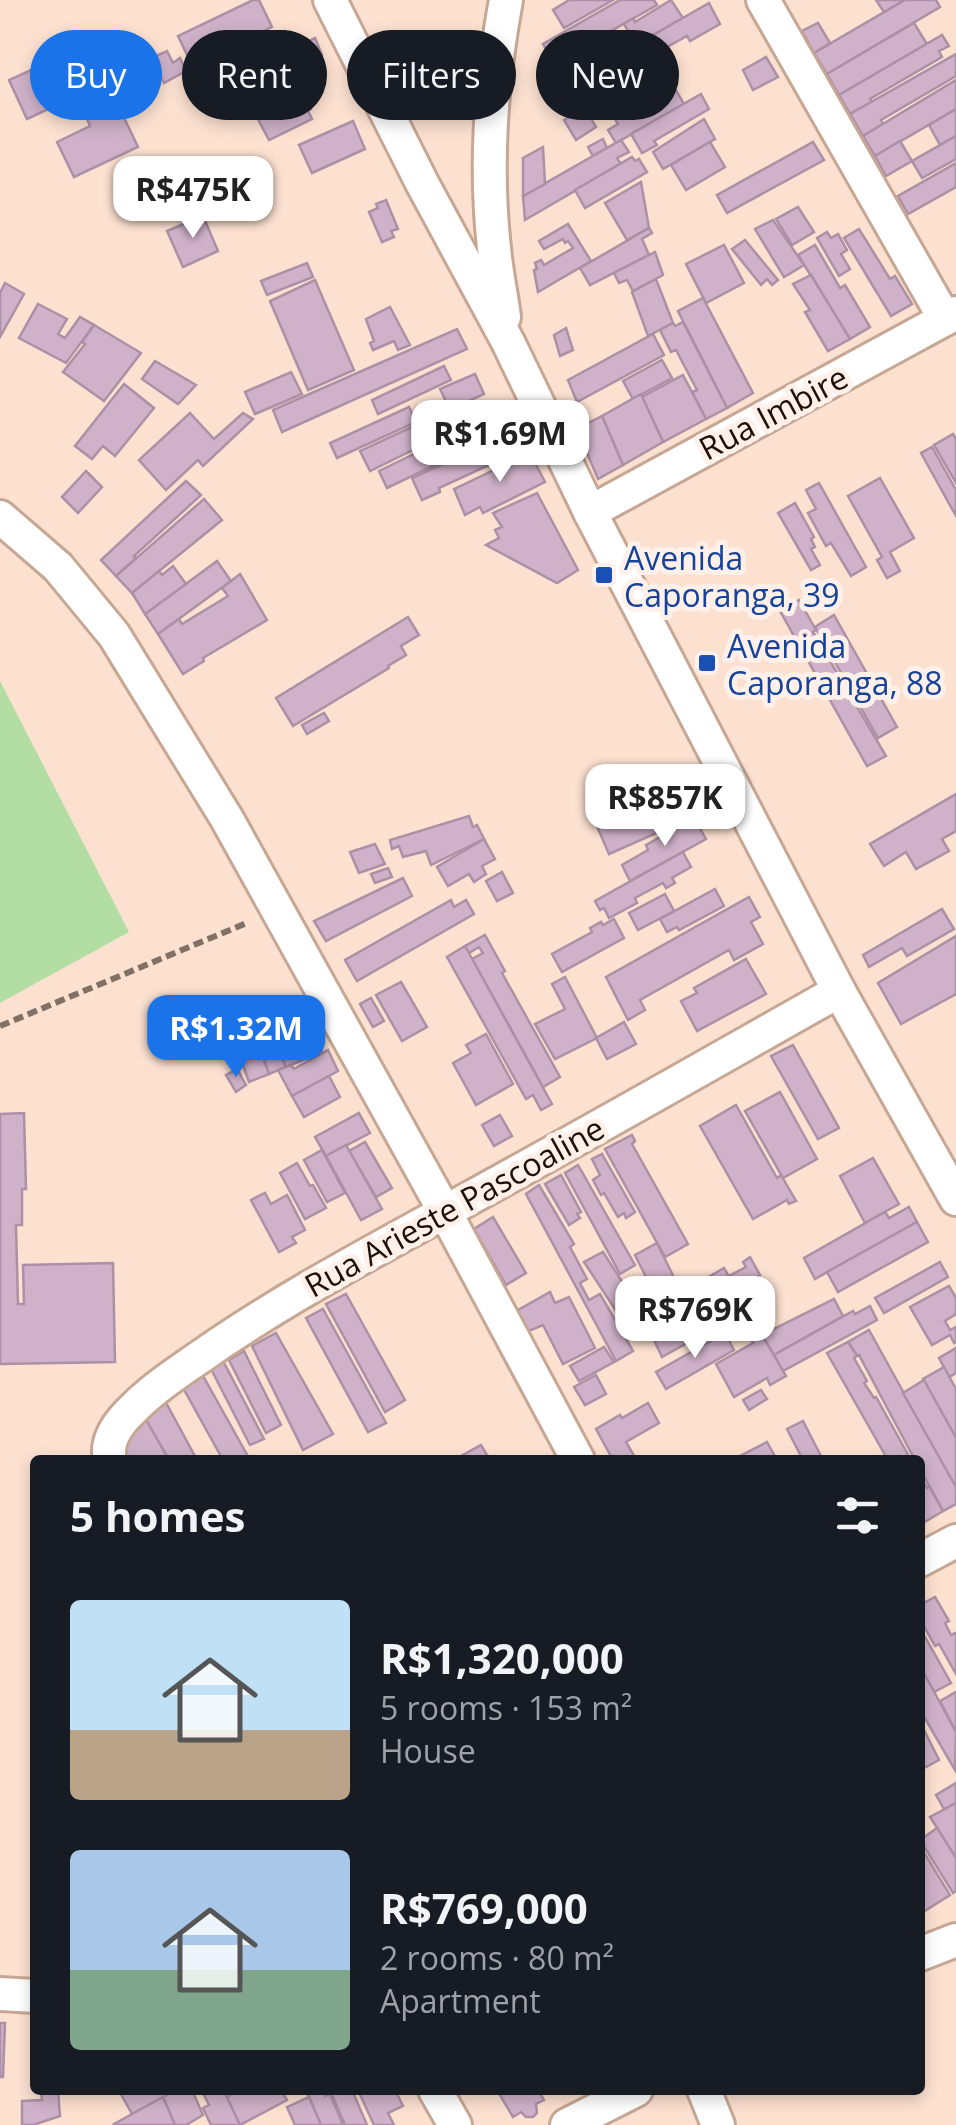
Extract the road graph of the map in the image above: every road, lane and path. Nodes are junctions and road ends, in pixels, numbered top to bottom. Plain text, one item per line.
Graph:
1 (330, 0) edge
2 (506, 0) edge
3 (763, 0) edge
4 (951, 316) edge
5 (508, 342) junction
6 (590, 512) junction
7 (0, 516) edge
8 (278, 910) junction
9 (839, 992) junction
10 (0, 1026) edge
11 (956, 1199) edge
12 (445, 1212) junction
13 (109, 1455) edge
14 (575, 1455) edge
15 (956, 1541) edge
16 (925, 1557) edge
17 (956, 1940) edge
18 (925, 1952) edge
19 (0, 1994) edge
20 (30, 1996) edge
21 (438, 2095) edge
22 (626, 2095) edge
23 (706, 2095) edge
24 (454, 2125) edge
25 (567, 2125) edge
26 (718, 2125) edge

1 - 5 street
2 - 5 street
3 - 4 street
4 - 6 street, Rua Imbire
5 - 6 street
6 - 9 street
7 - 8 street
8 - 10 path
8 - 12 street
9 - 11 street
9 - 12 street, Rua Arieste Pascoaline
12 - 13 street, Rua Arieste Pascoaline
12 - 14 street
15 - 16 street
17 - 18 street
19 - 20 street
21 - 24 street
22 - 25 street
23 - 26 street

